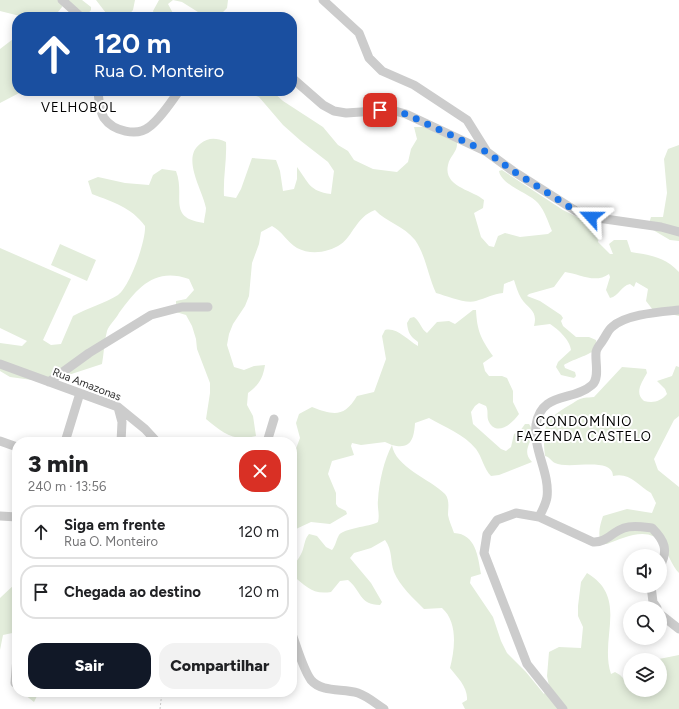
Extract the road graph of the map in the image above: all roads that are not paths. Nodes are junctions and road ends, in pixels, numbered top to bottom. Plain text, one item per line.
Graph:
1 (62, 0) edge
2 (323, 0) edge
3 (75, 12) edge
4 (297, 82) edge
5 (98, 96) edge
6 (175, 96) edge
7 (487, 152) junction
8 (679, 232) edge
9 (208, 307) dead end
10 (679, 310) edge
11 (0, 364) edge
12 (49, 382) junction
13 (80, 393) junction
14 (118, 407) junction
15 (274, 419) dead end
16 (67, 437) edge
17 (121, 437) edge
18 (152, 437) edge
19 (268, 437) edge
20 (0, 441) edge
21 (12, 445) edge
22 (0, 516) edge
23 (12, 517) edge
24 (539, 517) junction
25 (664, 549) edge
26 (667, 620) edge
27 (679, 629) edge
28 (297, 646) edge
29 (384, 709) edge
30 (563, 709) edge

1 - 3 street
2 - 7 street
4 - 7 street
5 - 6 street
7 - 8 street
9 - 12 street
10 - 24 street
11 - 12 street, Rua Amazonas
12 - 13 street, Rua Amazonas
13 - 14 street, Rua Amazonas
13 - 16 street
14 - 17 street
14 - 18 street, Rua Amazonas
15 - 19 street
20 - 21 street
22 - 23 street
24 - 25 street
24 - 30 street
26 - 27 street
28 - 29 street

